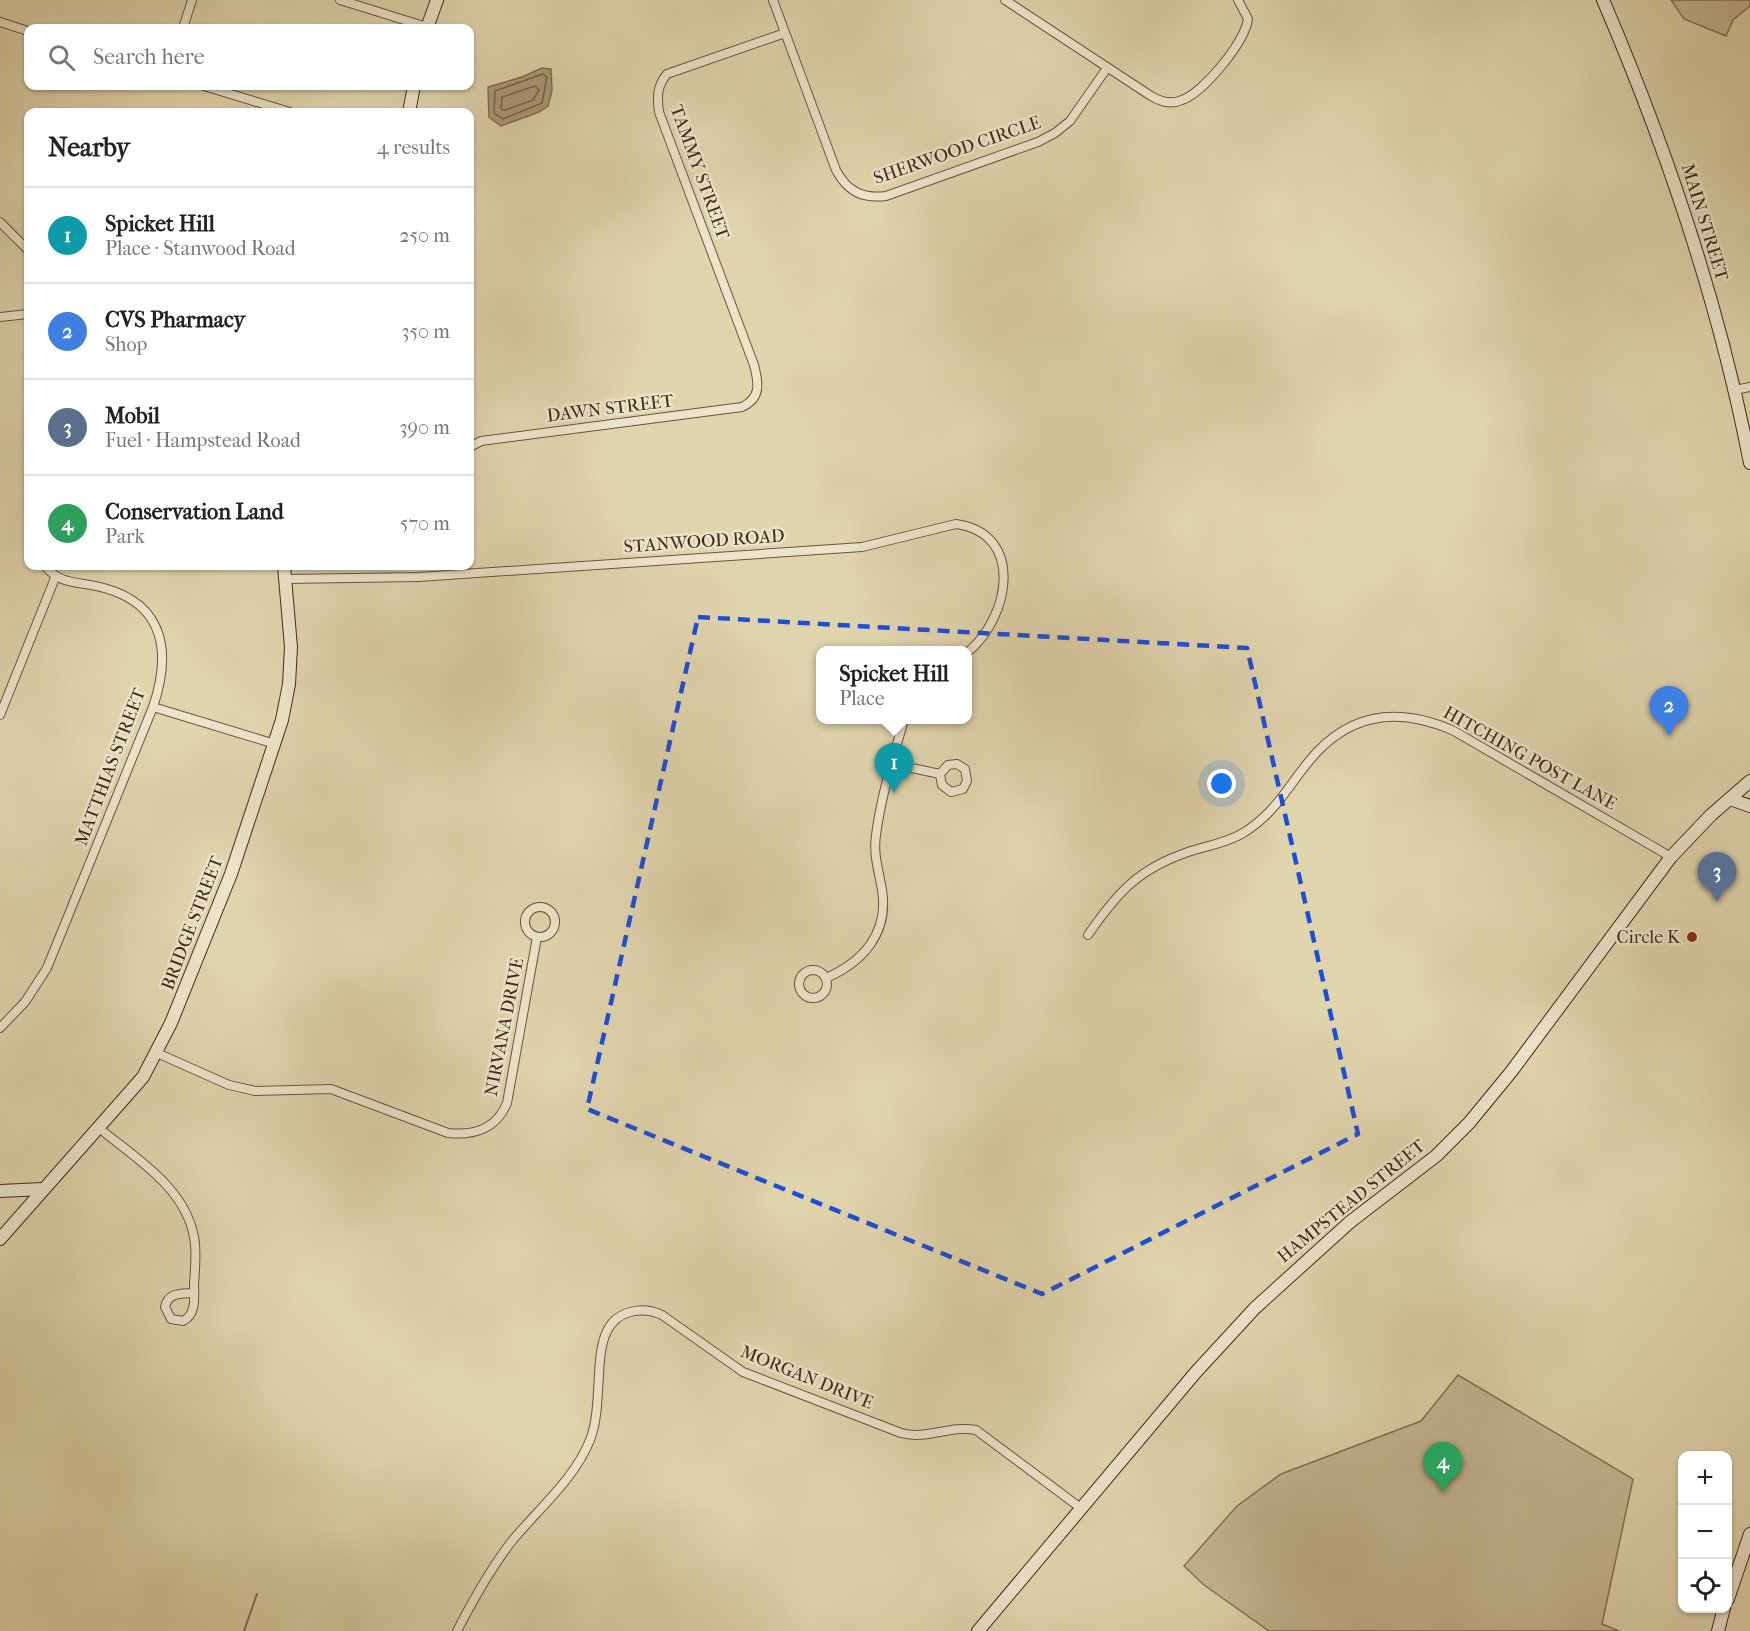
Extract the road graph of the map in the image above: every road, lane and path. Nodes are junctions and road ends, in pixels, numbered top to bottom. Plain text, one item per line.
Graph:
1 (192, 0) edge
2 (340, 0) edge
3 (437, 0) edge
4 (773, 0) edge
5 (1005, 0) edge
6 (1238, 0) edge
7 (1603, 0) edge
8 (0, 22) edge
9 (184, 24) edge
10 (415, 24) edge
11 (428, 24) edge
12 (24, 30) edge
13 (785, 33) junction
14 (1107, 68) junction
15 (217, 90) edge
16 (413, 90) edge
17 (277, 108) edge
18 (410, 108) edge
19 (0, 222) edge
20 (24, 246) edge
21 (24, 314) edge
22 (0, 317) edge
23 (1750, 387) edge
24 (1735, 390) junction
25 (753, 400) joint
26 (474, 445) edge
27 (1750, 463) edge
28 (474, 569) edge
29 (48, 570) edge
30 (285, 570) edge
31 (462, 570) edge
32 (55, 578) junction
33 (286, 579) junction
34 (972, 648) edge
35 (153, 707) junction
36 (0, 715) edge
37 (903, 724) edge
38 (274, 744) junction
39 (893, 764) junction
40 (940, 774) dead end
41 (1750, 781) edge
42 (1730, 799) junction
43 (1750, 806) edge
44 (1671, 857) junction
45 (1088, 935) dead end
46 (537, 938) dead end
47 (826, 978) dead end
48 (0, 1028) edge
49 (157, 1053) junction
50 (99, 1128) junction
51 (44, 1189) junction
52 (0, 1191) edge
53 (0, 1239) edge
54 (194, 1293) dead end
55 (1082, 1509) junction
56 (1750, 1534) edge
57 (1732, 1587) edge
58 (1723, 1613) edge
59 (457, 1631) edge
60 (978, 1631) edge
61 (1718, 1631) edge

1 - 9 street
2 - 10 street
3 - 11 main road
4 - 13 street, SHERWOOD CIRCLE
5 - 14 street
6 - 14 street
7 - 24 main road, MAIN STREET
8 - 12 street
13 - 14 street, SHERWOOD CIRCLE
13 - 25 street, TAMMY STREET
15 - 17 street
16 - 18 main road
19 - 20 street
21 - 22 street
23 - 24 street
24 - 27 main road, MAIN STREET
25 - 26 street, DAWN STREET
28 - 34 street, STANWOOD ROAD
29 - 32 street
30 - 33 main road, BRIDGE STREET
31 - 33 street, STANWOOD ROAD
32 - 35 street, MATTHIAS STREET
32 - 36 street
33 - 38 main road, BRIDGE STREET
35 - 38 street
35 - 48 street, MATTHIAS STREET
37 - 39 street
38 - 49 main road, BRIDGE STREET
39 - 40 street
39 - 47 street
41 - 42 main road, HAMPSTEAD STREET
42 - 43 main road
42 - 44 main road, HAMPSTEAD STREET
44 - 45 street, HITCHING POST LANE
44 - 55 main road, HAMPSTEAD STREET
46 - 49 street, NIRVANA DRIVE
49 - 50 main road, BRIDGE STREET
50 - 51 main road, BRIDGE STREET
50 - 54 street
51 - 52 main road
51 - 53 main road, BRIDGE STREET
55 - 59 street, MORGAN DRIVE
55 - 60 main road, HAMPSTEAD STREET
56 - 57 main road
58 - 61 main road

